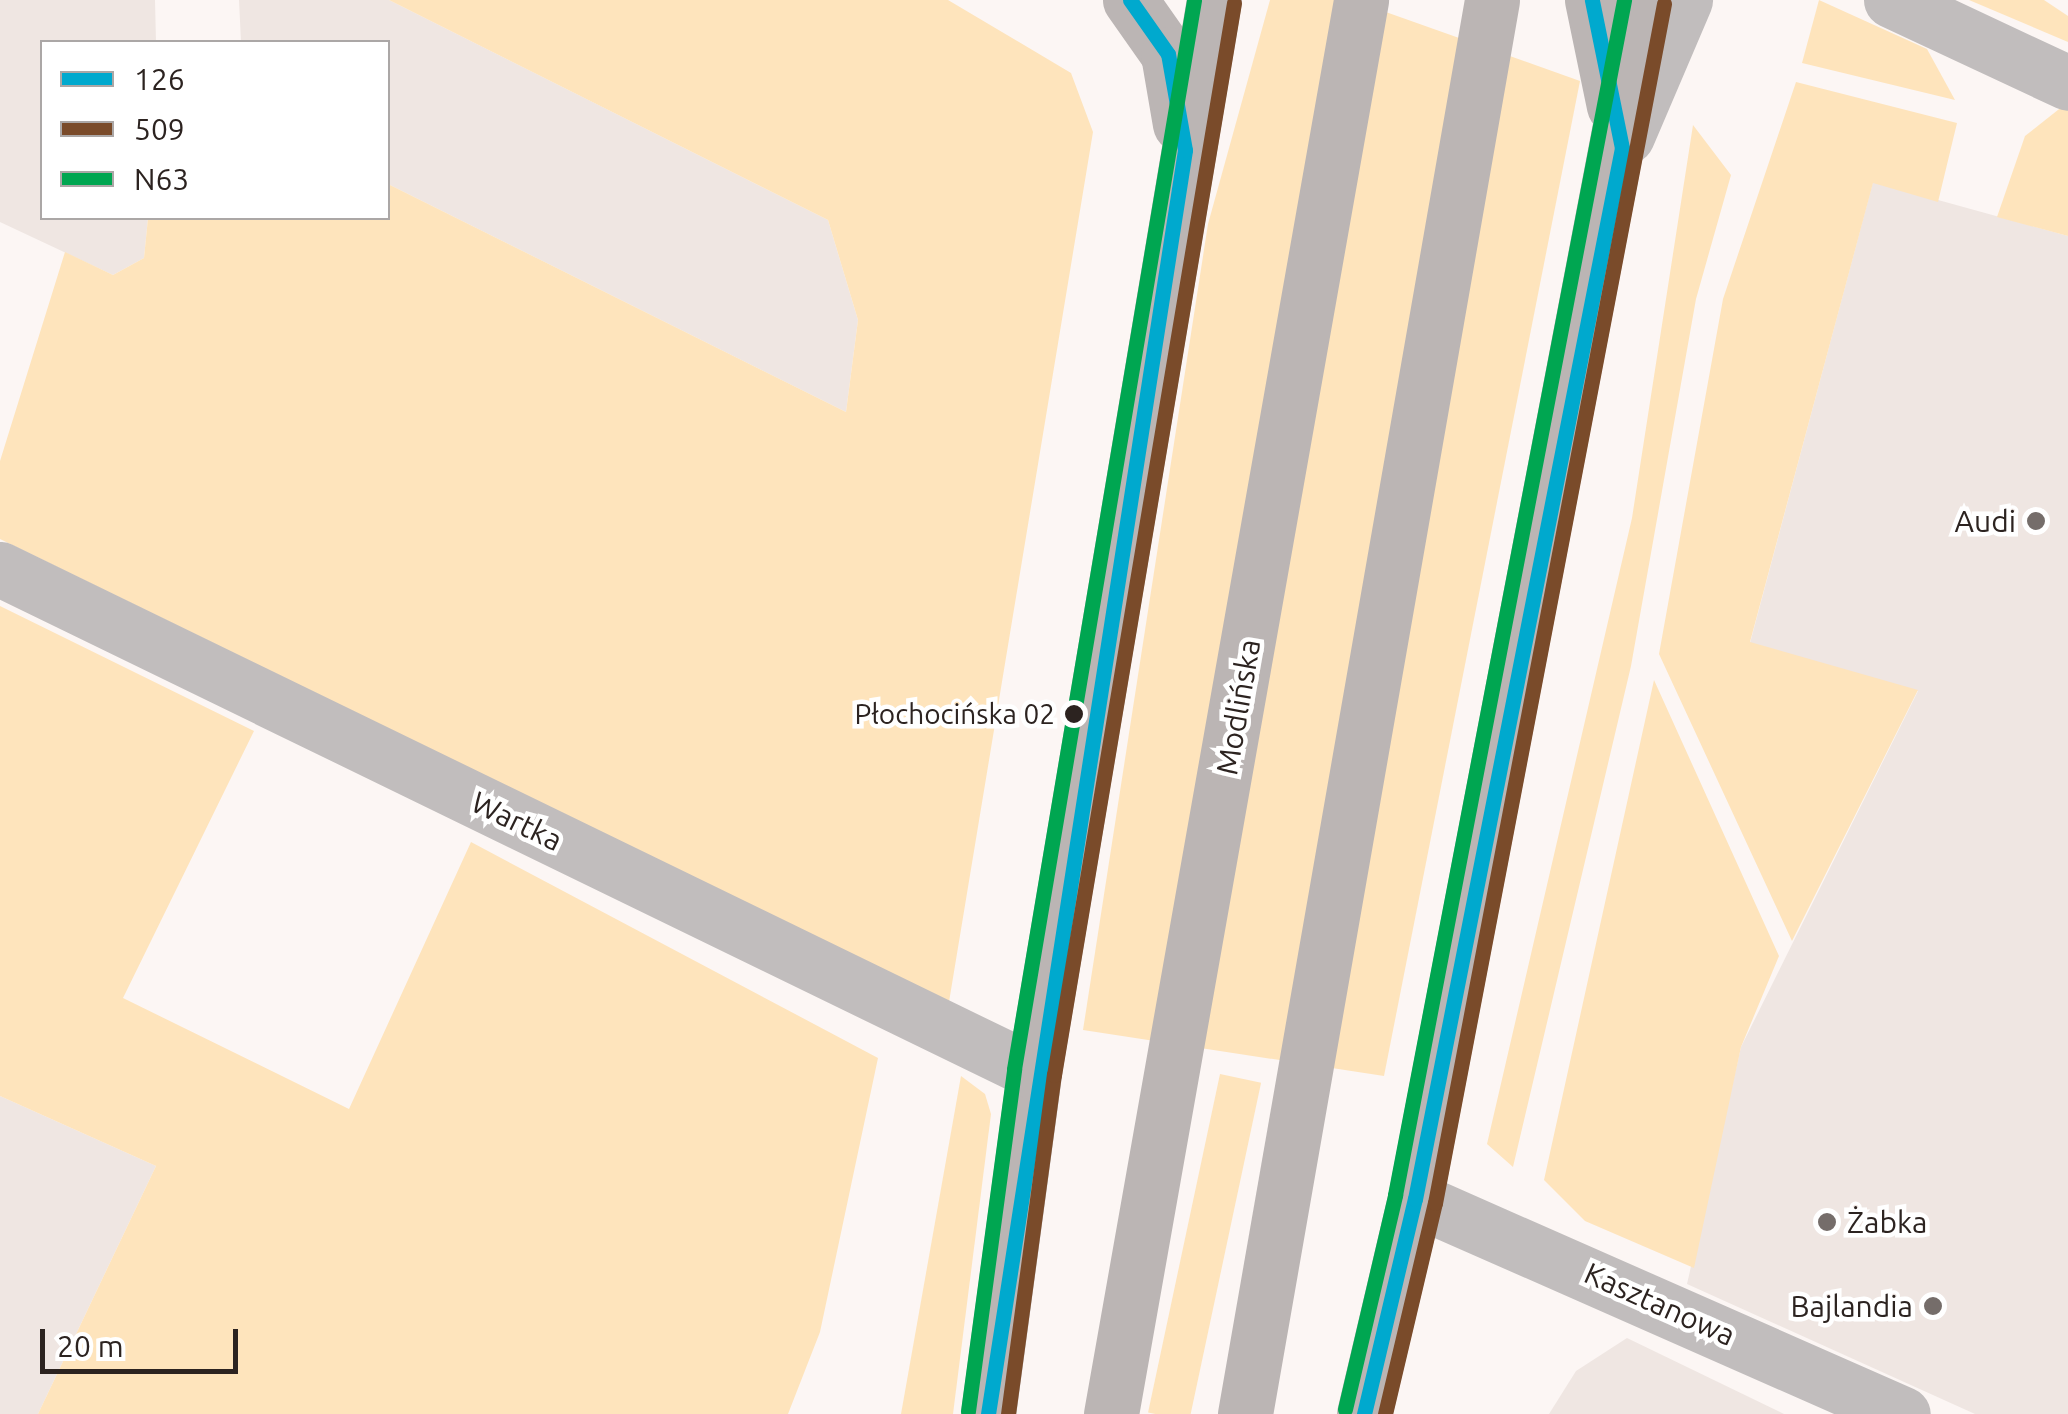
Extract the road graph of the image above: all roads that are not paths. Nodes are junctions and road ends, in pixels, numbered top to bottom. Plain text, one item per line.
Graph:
1 (1130, 0) edge
2 (1214, 0) edge
3 (1361, 0) edge
4 (1492, 0) edge
5 (1592, 0) edge
6 (1644, 0) edge
7 (1685, 0) edge
8 (1890, 0) edge
9 (2048, 72) edge
10 (1622, 148) junction
11 (1185, 150) junction
12 (0, 569) edge
13 (1034, 1072) junction
14 (1415, 1199) junction
15 (988, 1414) edge
16 (1111, 1414) edge
17 (1244, 1414) edge
18 (1364, 1414) edge
19 (1903, 1414) edge

1 - 11 main road
2 - 11 main road
3 - 16 main road, Modlińska
4 - 17 main road
5 - 10 main road
6 - 10 main road
7 - 10 street
8 - 9 street
10 - 14 main road
11 - 13 main road
12 - 13 street, Wartka
13 - 15 main road
14 - 18 main road
14 - 19 street, Kasztanowa

